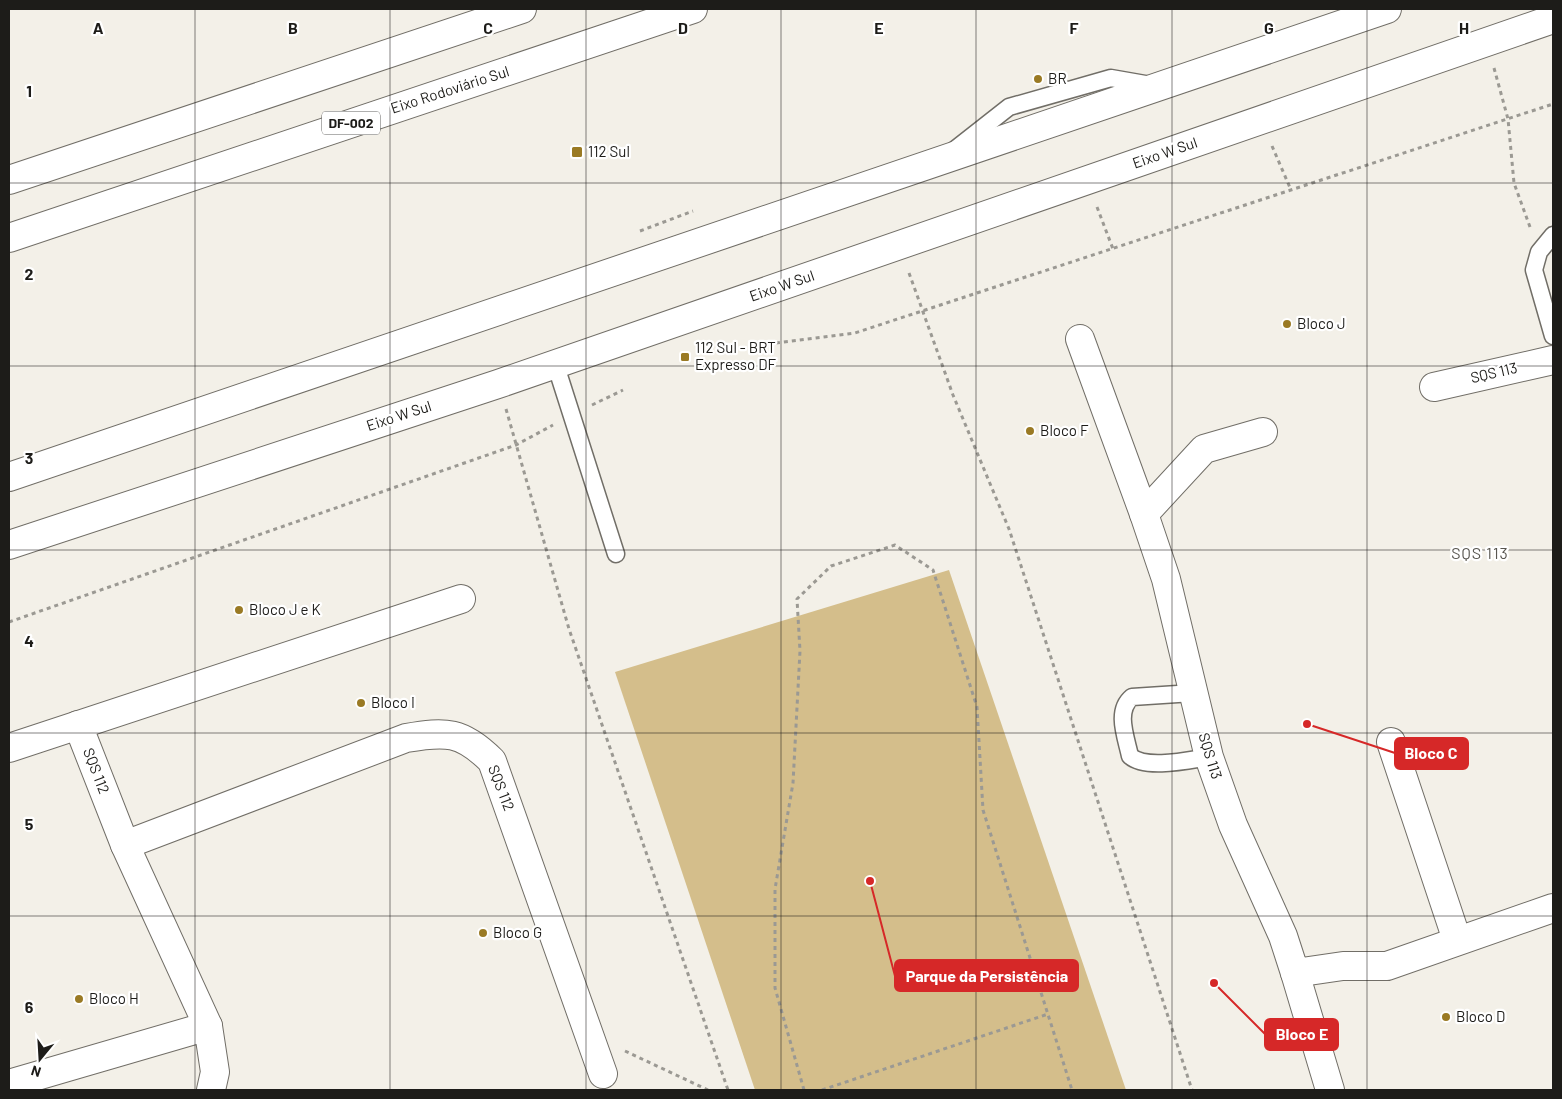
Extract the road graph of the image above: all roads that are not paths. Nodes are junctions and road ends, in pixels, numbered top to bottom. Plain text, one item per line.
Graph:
1 (522, 9) edge
2 (693, 9) edge
3 (1387, 9) edge
4 (1553, 18) edge
5 (9, 180) edge
6 (1553, 234) edge
7 (9, 238) edge
8 (1553, 336) edge
9 (1080, 340) dead end
10 (1553, 360) edge
11 (555, 363) junction
12 (1434, 387) dead end
13 (1263, 432) dead end
14 (9, 477) edge
15 (1144, 514) junction
16 (9, 545) edge
17 (616, 554) dead end
18 (461, 599) dead end
19 (1193, 693) junction
20 (78, 725) junction
21 (1390, 742) dead end
22 (9, 748) edge
23 (1209, 757) junction
24 (125, 845) junction
25 (1553, 908) edge
26 (1457, 940) junction
27 (1296, 973) junction
28 (208, 1026) junction
29 (603, 1074) dead end
30 (9, 1084) edge
31 (211, 1090) edge
32 (1330, 1090) edge

1 - 5 main road
2 - 7 main road, Eixo Rodoviário Sul / DF-002
3 - 14 main road
4 - 11 main road, Eixo W Sul
6 - 8 lane
9 - 15 main road, SQS 113
10 - 12 main road, SQS 113
11 - 16 main road, Eixo W Sul
11 - 17 lane
13 - 15 main road
15 - 19 main road, SQS 113
18 - 20 main road
19 - 23 main road, SQS 113
19 - 23 lane
20 - 22 main road
20 - 24 main road, SQS 112
21 - 26 main road
23 - 27 main road, SQS 113
24 - 28 main road, SQS 112
24 - 29 main road, SQS 112
25 - 26 main road
26 - 27 main road
27 - 32 main road, SQS 113
28 - 30 main road
28 - 31 main road, SQS 112

